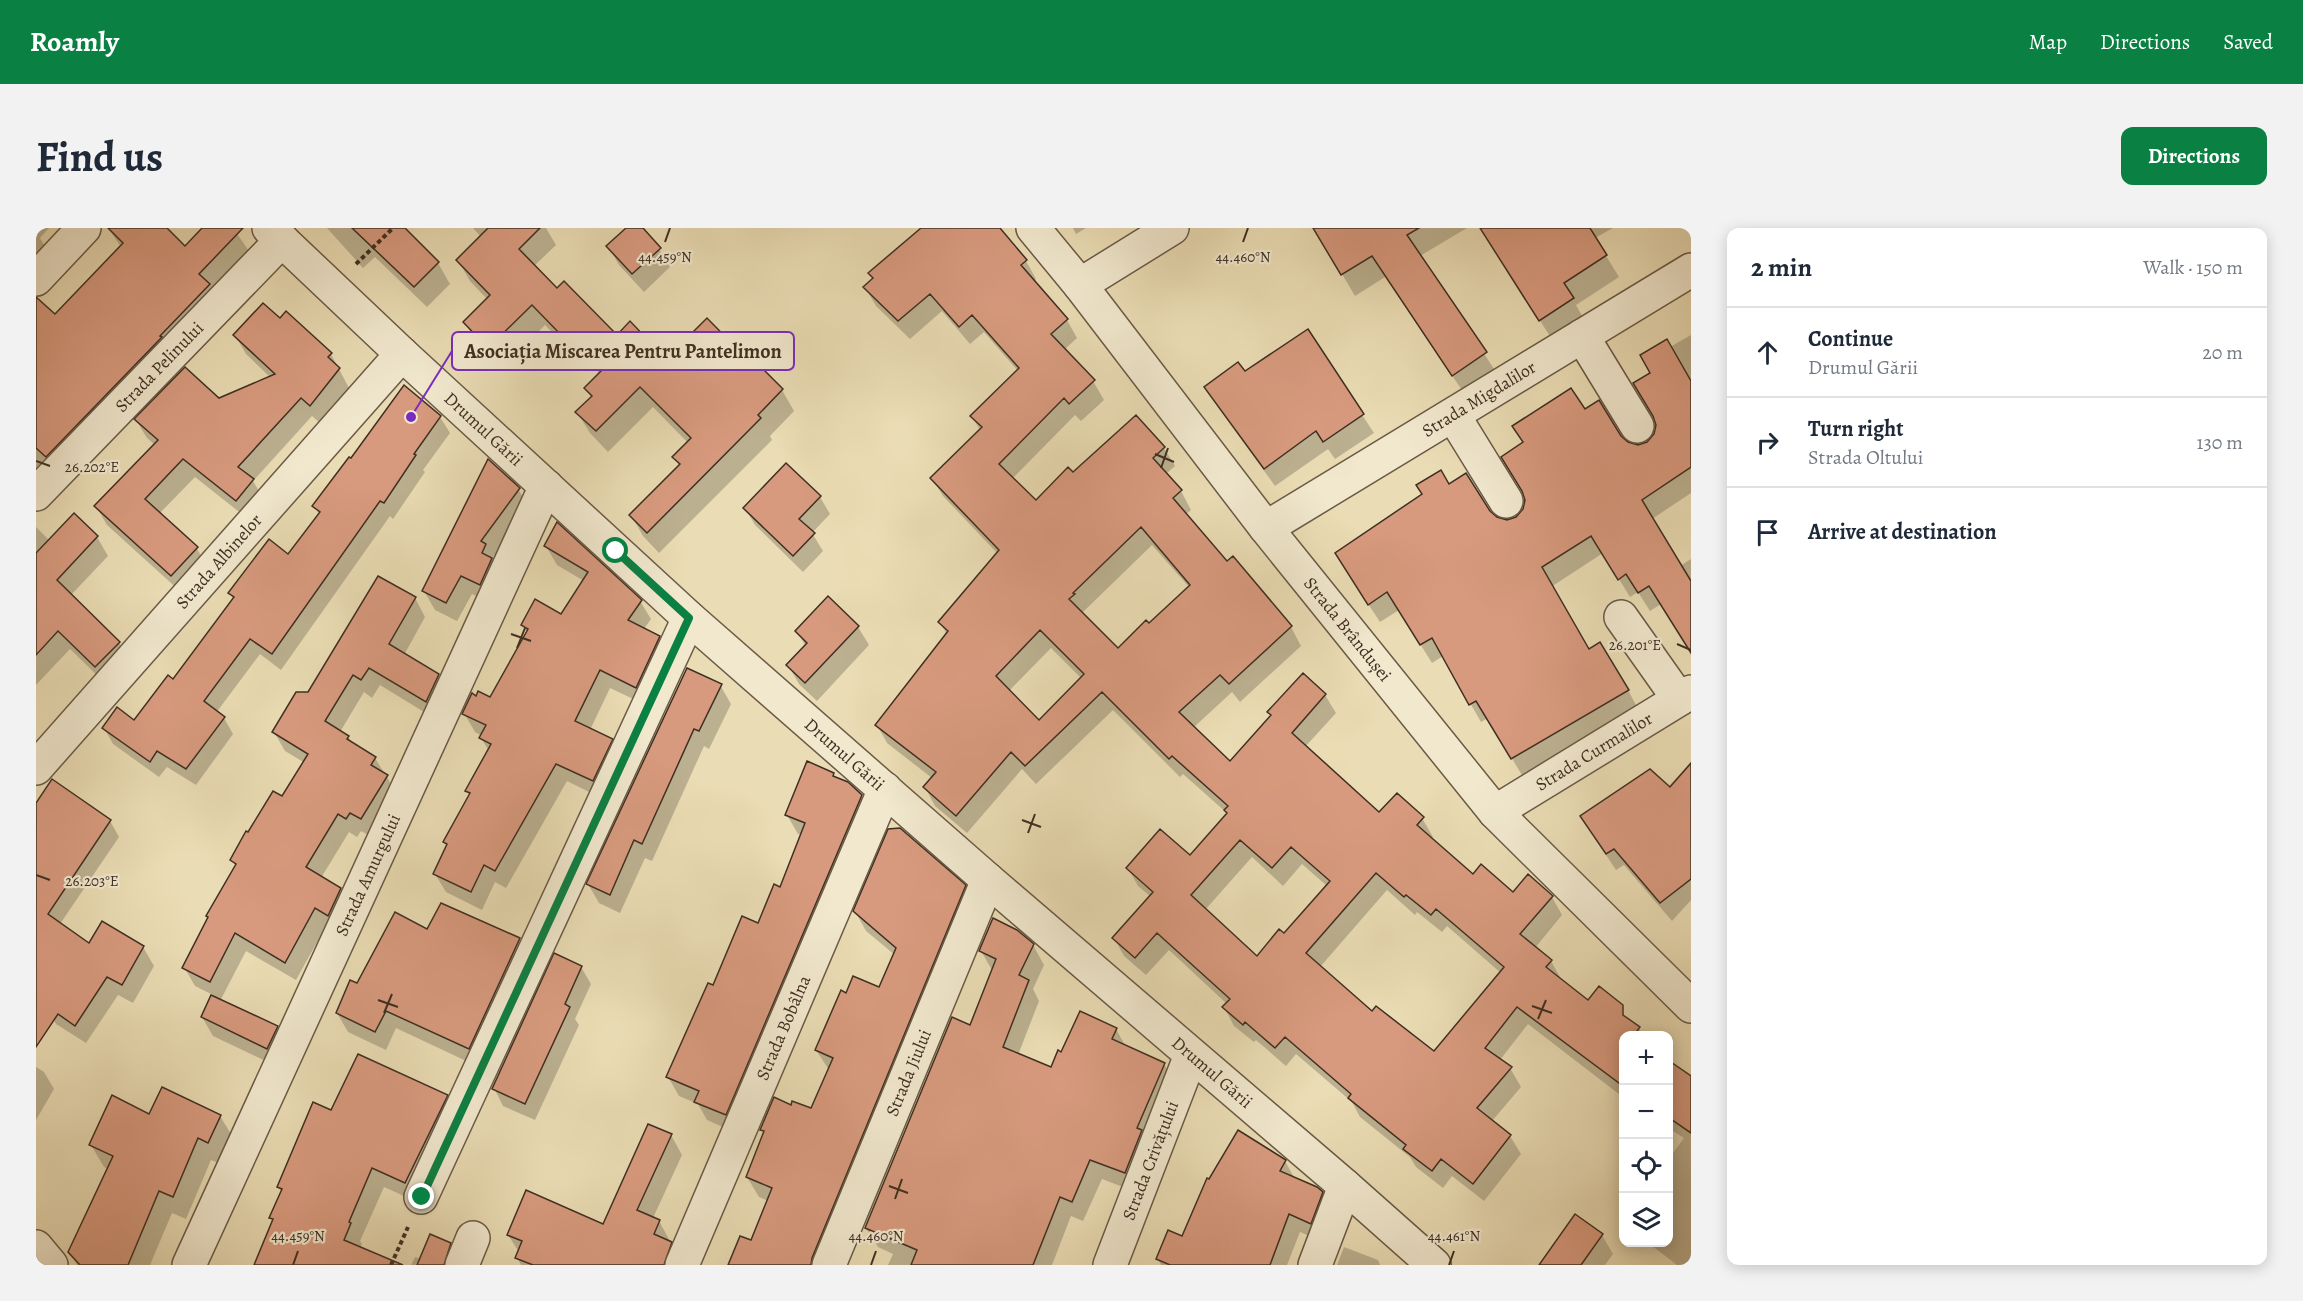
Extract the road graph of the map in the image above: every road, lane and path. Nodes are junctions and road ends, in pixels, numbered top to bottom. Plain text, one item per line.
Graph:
1 (84, 228) edge
2 (393, 228) edge
3 (1032, 228) edge
4 (1172, 228) edge
5 (275, 234) edge
6 (1691, 270) edge
7 (36, 279) edge
8 (1080, 285) junction
9 (332, 288) junction
10 (1582, 336) junction
11 (402, 354) junction
12 (1453, 415) junction
13 (1637, 426) dead end
14 (546, 486) junction
15 (36, 494) edge
16 (1506, 501) dead end
17 (1266, 528) junction
18 (1621, 616) dead end
19 (689, 618) junction
20 (1685, 696) edge
21 (36, 768) edge
22 (885, 789) junction
23 (1495, 812) junction
24 (988, 880) junction
25 (1688, 999) edge
26 (1191, 1055) junction
27 (1345, 1186) junction
28 (422, 1197) joint
29 (36, 1247) edge
30 (51, 1265) edge
31 (189, 1265) edge
32 (391, 1265) edge
33 (682, 1265) edge
34 (829, 1265) edge
35 (1110, 1265) edge
36 (1315, 1265) edge
37 (1434, 1265) edge

1 - 7 street
2 - 9 path
3 - 8 street, Strada Brândușei
4 - 8 street
5 - 9 street, Drumul Gării
5 - 15 street, Strada Pelinului
6 - 10 street, Strada Migdalilor
8 - 17 street, Strada Brândușei
9 - 11 street, Drumul Gării
10 - 12 street, Strada Migdalilor
10 - 13 street
11 - 14 street, Drumul Gării
11 - 21 street, Strada Albinelor
12 - 16 street
12 - 17 street, Strada Migdalilor
14 - 19 street, Drumul Gării
14 - 31 street, Strada Amurgului
17 - 23 street, Strada Brândușei
18 - 20 street
19 - 22 street, Drumul Gării
19 - 28 street
20 - 23 street, Strada Curmalilor
22 - 24 street, Drumul Gării
22 - 33 street, Strada Bobâlna
23 - 25 street, Strada Brândușei
24 - 26 street, Drumul Gării
24 - 34 street, Strada Jiului
26 - 27 street, Drumul Gării
26 - 35 street, Strada Crivățului
27 - 36 street
27 - 37 street, Drumul Gării
28 - 32 path
29 - 30 street

